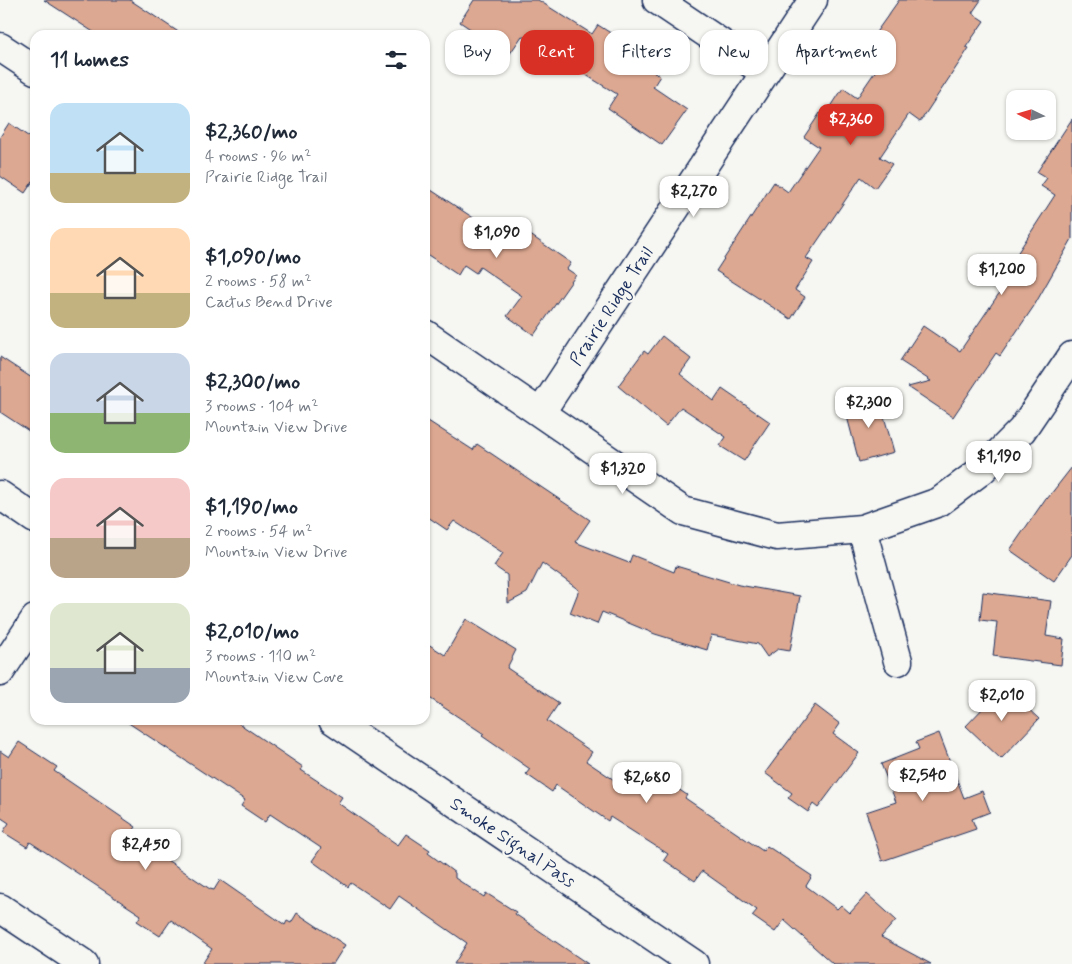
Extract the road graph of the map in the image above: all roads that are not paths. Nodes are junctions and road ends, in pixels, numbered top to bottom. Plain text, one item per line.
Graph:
1 (657, 0) edge
2 (813, 0) edge
3 (702, 30) edge
4 (0, 47) edge
5 (768, 66) edge
6 (30, 67) edge
7 (762, 75) edge
8 (430, 337) edge
9 (1072, 356) edge
10 (541, 412) junction
11 (0, 495) edge
12 (30, 515) edge
13 (862, 529) junction
14 (30, 627) edge
15 (898, 661) dead end
16 (0, 672) edge
17 (340, 725) edge
18 (0, 908) edge
19 (84, 964) edge
20 (694, 964) edge

1 - 3 street
2 - 5 street, Prairie Ridge Trail
4 - 6 street
7 - 10 street, Prairie Ridge Trail
8 - 10 street
9 - 13 street
10 - 13 street
11 - 12 street
13 - 15 street
14 - 16 street
17 - 20 street, Smoke Signal Pass
18 - 19 street

